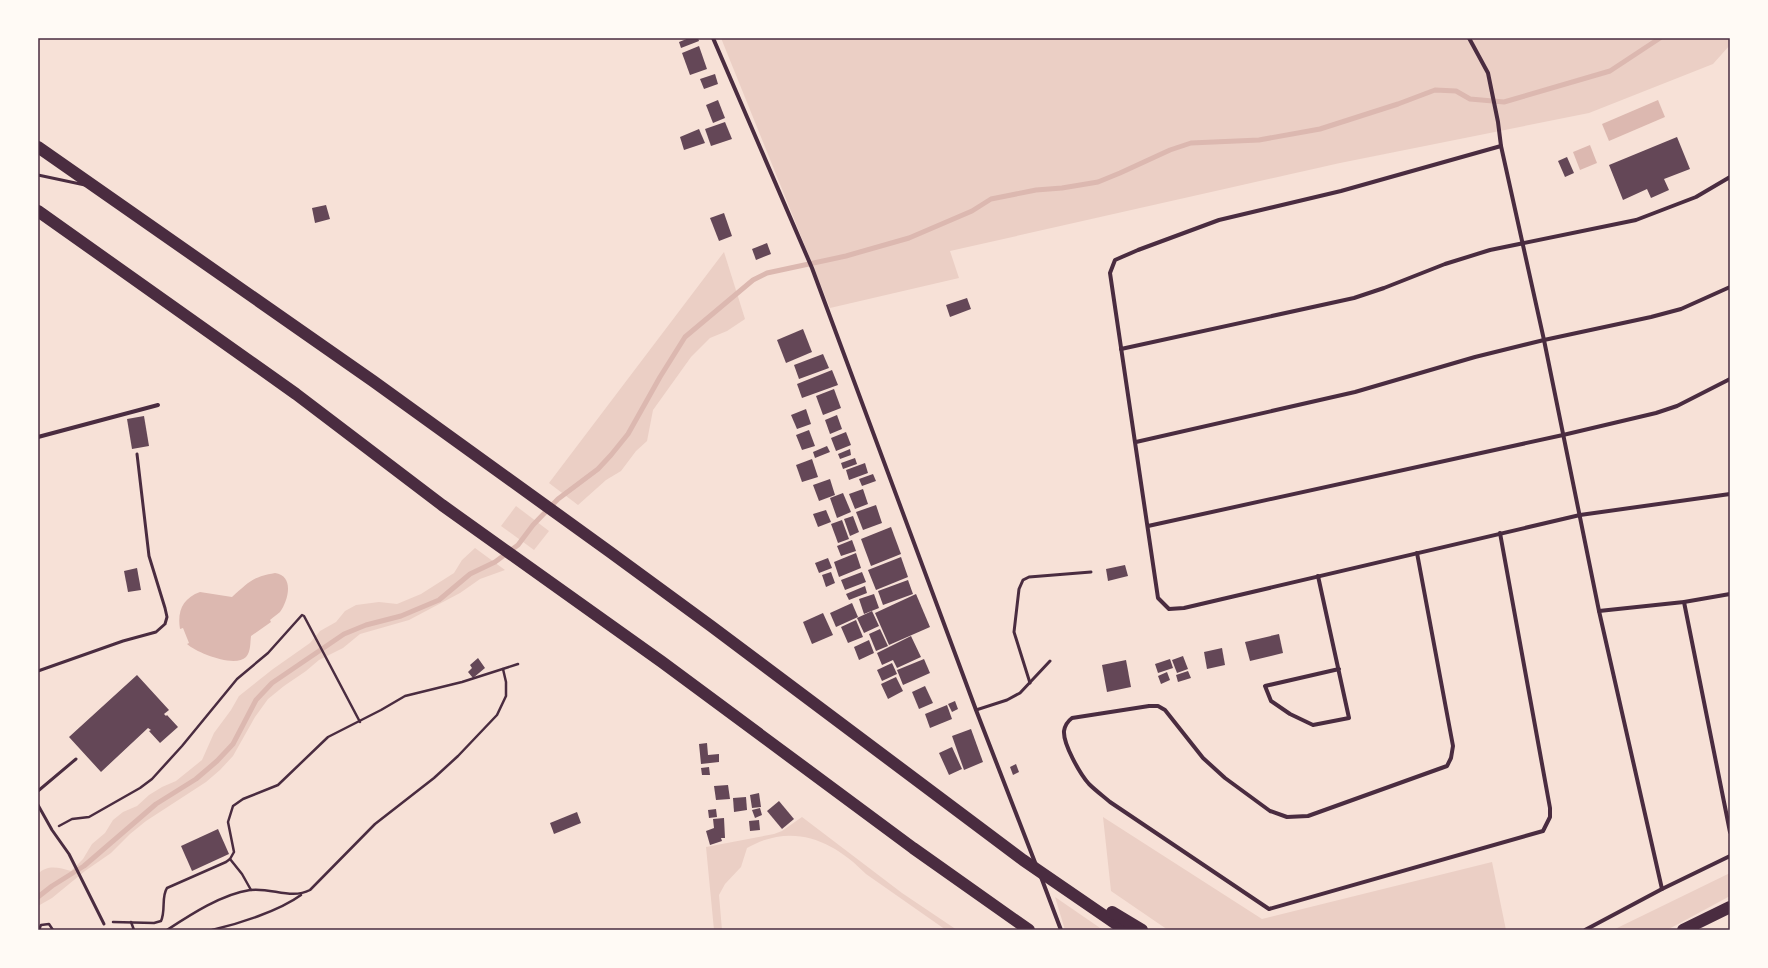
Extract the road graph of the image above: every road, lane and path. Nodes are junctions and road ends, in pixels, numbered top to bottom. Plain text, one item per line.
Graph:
1 (713, 38) edge
2 (1469, 38) edge
3 (38, 146) edge
4 (1501, 146) junction
5 (38, 175) edge
6 (1730, 177) edge
7 (94, 187) junction
8 (38, 211) edge
9 (1522, 243) junction
10 (1730, 287) edge
11 (1544, 340) junction
12 (1121, 349) junction
13 (1730, 380) edge
14 (158, 405) dead end
15 (1563, 435) junction
16 (38, 438) edge
17 (1136, 442) junction
18 (137, 454) dead end
19 (1730, 494) edge
20 (1580, 515) junction
21 (1148, 526) junction
22 (1500, 533) junction
23 (1417, 553) junction
24 (1091, 572) dead end
25 (1318, 576) junction
26 (1730, 594) edge
27 (1684, 602) junction
28 (1599, 610) junction
29 (1050, 661) dead end
30 (518, 664) dead end
31 (502, 669) junction
32 (1339, 669) junction
33 (38, 671) edge
34 (1030, 684) junction
35 (976, 710) junction
36 (360, 722) junction
37 (76, 760) dead end
38 (38, 791) edge
39 (38, 805) edge
40 (52, 830) junction
41 (1730, 832) edge
42 (1730, 856) edge
43 (230, 859) junction
44 (1023, 860) junction
45 (1662, 889) junction
46 (251, 890) junction
47 (302, 894) junction
48 (1730, 907) edge
49 (131, 922) junction
50 (104, 924) joint
51 (39, 930) edge
52 (53, 930) edge
53 (134, 930) edge
54 (167, 930) edge
55 (212, 930) edge
56 (1029, 930) edge
57 (1061, 930) edge
58 (1124, 930) edge
59 (1142, 930) edge
60 (1585, 930) edge
61 (1683, 930) edge

1 - 35 street
2 - 4 street
3 - 7 highway
4 - 9 street
4 - 12 street
5 - 7 lane
6 - 9 street
7 - 44 highway
8 - 56 highway
9 - 11 street
9 - 12 street
10 - 11 street
11 - 15 street
11 - 17 street
12 - 17 street
13 - 15 street
14 - 16 street
15 - 20 street
15 - 21 street
17 - 21 street
18 - 33 lane
19 - 20 street
20 - 22 street
20 - 28 street
21 - 25 street
22 - 23 street
22 - 23 street
23 - 25 street
24 - 34 lane
25 - 32 street
26 - 27 street
27 - 28 street
27 - 41 street
28 - 45 street
29 - 34 lane
30 - 31 path
31 - 36 path
31 - 47 path
32 - 32 street
34 - 35 lane
35 - 57 street
36 - 40 path
36 - 43 path
37 - 38 lane
39 - 40 lane
40 - 50 lane
42 - 45 street
43 - 46 path
43 - 49 path
44 - 58 highway
44 - 59 highway
45 - 60 street
46 - 47 path
46 - 54 path
47 - 55 path
48 - 61 highway
49 - 50 path
49 - 53 path
51 - 52 path

